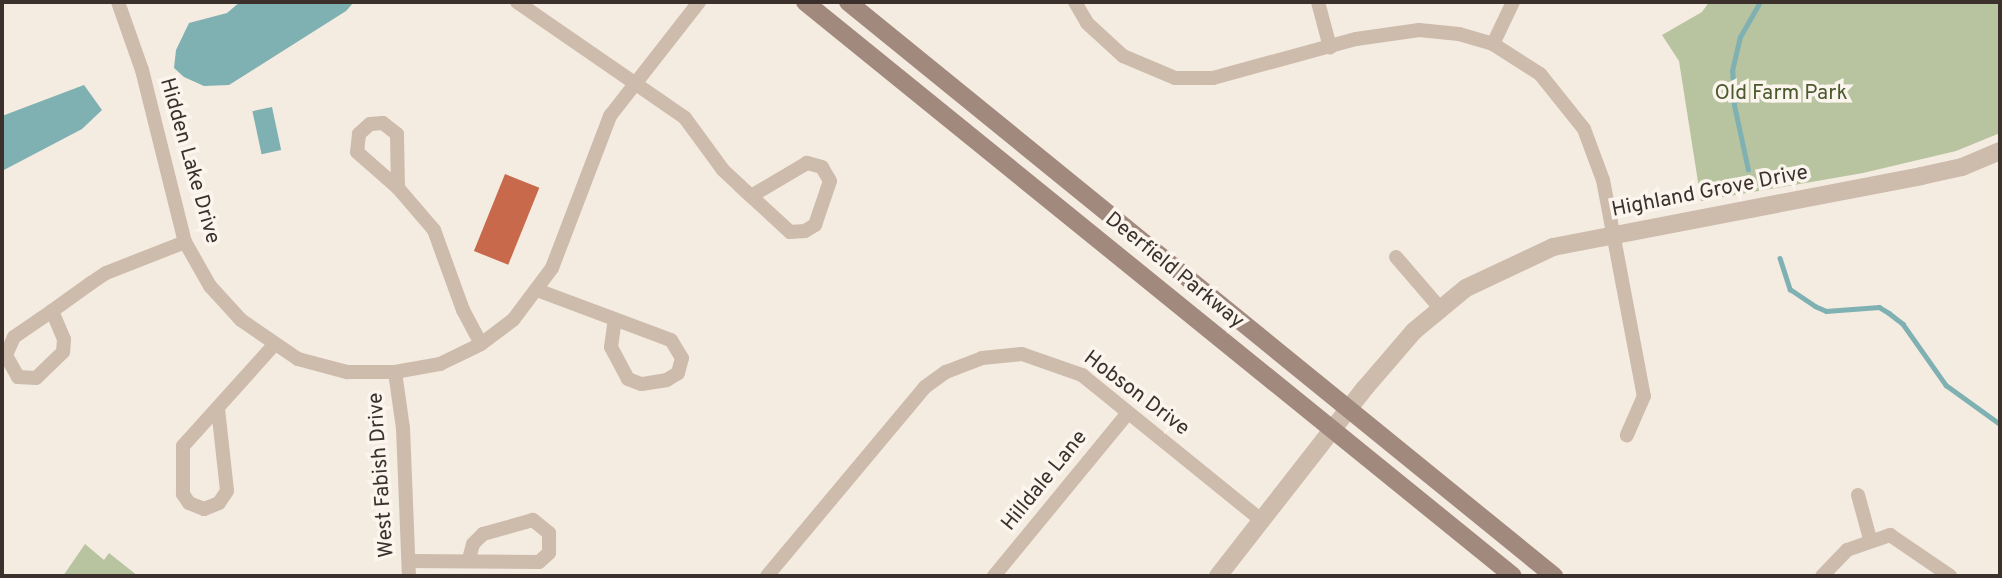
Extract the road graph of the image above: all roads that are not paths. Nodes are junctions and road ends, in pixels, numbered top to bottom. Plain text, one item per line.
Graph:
1 (118, 2) edge
2 (517, 2) edge
3 (699, 2) edge
4 (806, 2) edge
5 (848, 2) edge
6 (1075, 2) edge
7 (1318, 2) edge
8 (1513, 2) edge
9 (1493, 44) junction
10 (1330, 47) junction
11 (634, 81) junction
12 (2000, 151) edge
13 (398, 188) junction
14 (751, 196) junction
15 (1611, 233) junction
16 (186, 242) junction
17 (1396, 257) dead end
18 (537, 290) junction
19 (1439, 307) junction
20 (52, 311) junction
21 (615, 319) junction
22 (481, 344) junction
23 (273, 346) junction
24 (395, 372) junction
25 (218, 409) junction
26 (1348, 409) junction
27 (1128, 413) junction
28 (1332, 429) junction
29 (1627, 435) dead end
30 (1858, 495) dead end
31 (1261, 520) junction
32 (1870, 538) junction
33 (469, 559) junction
34 (409, 561) junction
35 (409, 576) edge
36 (767, 576) edge
37 (994, 576) edge
38 (1218, 576) edge
39 (1513, 576) edge
40 (1554, 576) edge
41 (1822, 576) edge
42 (1950, 576) edge

1 - 16 street, Hidden Lake Drive
2 - 11 street
3 - 11 street, Hidden Lake Drive
4 - 28 main road, Deerfield Parkway
5 - 26 main road, Deerfield Parkway
6 - 10 street
7 - 10 street
8 - 9 street
9 - 10 street
9 - 15 street
11 - 14 street
11 - 18 street, Hidden Lake Drive
12 - 15 street, Highland Grove Drive
13 - 13 street
13 - 22 street
14 - 14 street
15 - 19 street, Highland Grove Drive
15 - 29 street
16 - 20 street
16 - 23 street, Hidden Lake Drive
17 - 19 street
18 - 21 street
18 - 22 street, Hidden Lake Drive
19 - 26 street, Highland Grove Drive
20 - 20 street
21 - 21 street
22 - 24 street, Hidden Lake Drive
23 - 24 street, Hidden Lake Drive
23 - 25 street
24 - 34 street, West Fabish Drive
25 - 25 street
26 - 28 street, Highland Grove Drive
26 - 40 main road, Deerfield Parkway
27 - 31 street, Hobson Drive
27 - 36 street, Hobson Drive
27 - 37 street, Hilldale Lane
28 - 31 street, Highland Grove Drive
28 - 39 main road, Deerfield Parkway
30 - 32 street
31 - 38 street, Highland Grove Drive
32 - 41 street
32 - 42 street
33 - 33 street
33 - 34 street
34 - 35 street, West Fabish Drive

